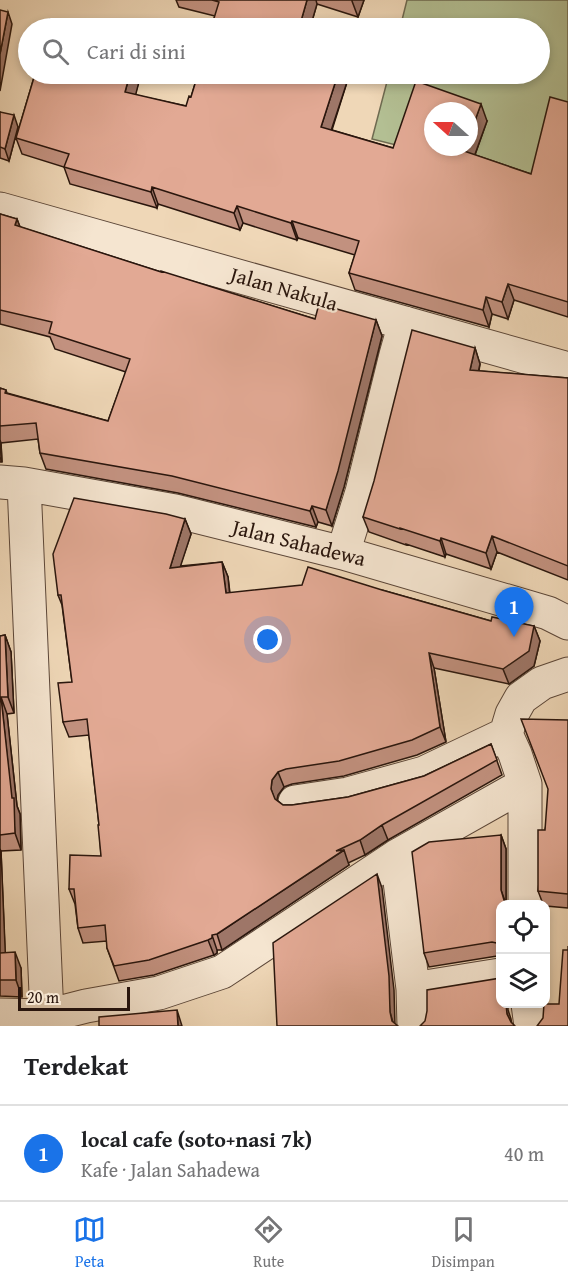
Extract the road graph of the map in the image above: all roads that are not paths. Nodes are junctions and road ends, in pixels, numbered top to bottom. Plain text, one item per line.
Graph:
1 (0, 209) edge
2 (405, 323) junction
3 (568, 369) edge
4 (12, 483) edge
5 (343, 553) junction
6 (568, 623) edge
7 (568, 674) edge
8 (507, 734) junction
9 (525, 784) junction
10 (295, 802) edge
11 (397, 856) junction
12 (525, 900) edge
13 (496, 976) edge
14 (413, 989) junction
15 (529, 1008) edge
16 (0, 1015) edge
17 (48, 1021) edge
18 (414, 1026) edge
19 (531, 1026) edge

1 - 2 street, Jalan Nakula
2 - 3 street, Jalan Nakula
2 - 5 street
4 - 5 street, Jalan Sahadewa
4 - 17 street, Jalan Sahadewa
5 - 6 street, Jalan Sahadewa
7 - 8 street
8 - 9 street
8 - 10 street
9 - 11 street
9 - 12 street
11 - 14 street
11 - 17 street
13 - 14 street
14 - 18 street
15 - 19 street
16 - 17 street

